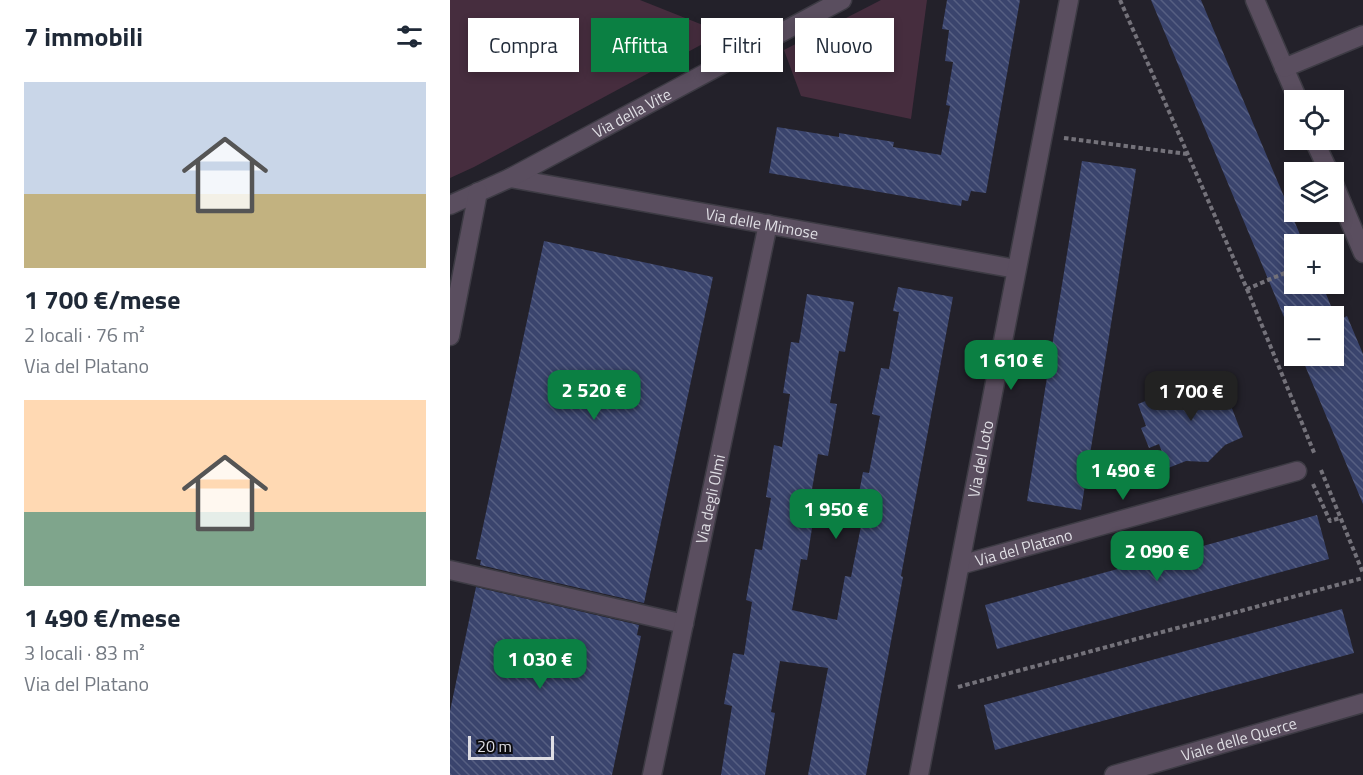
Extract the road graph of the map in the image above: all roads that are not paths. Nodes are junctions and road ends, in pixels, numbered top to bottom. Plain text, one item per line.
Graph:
1 (842, 0) edge
2 (1069, 0) edge
3 (1254, 0) edge
4 (1363, 35) edge
5 (1284, 68) junction
6 (1294, 90) edge
7 (510, 178) junction
8 (478, 192) junction
9 (450, 205) edge
10 (1344, 208) edge
11 (768, 224) junction
12 (1363, 253) edge
13 (1016, 269) junction
14 (450, 336) edge
15 (1297, 471) road end
16 (960, 565) junction
17 (450, 570) edge
18 (684, 624) junction
19 (1363, 703) edge
20 (652, 775) edge
21 (919, 775) edge
22 (1114, 775) edge

1 - 7 street, Via della Vite
2 - 13 street, Via del Loto
3 - 5 street
4 - 5 street
5 - 6 street
7 - 8 street, Via della Vite
7 - 11 street, Via delle Mimose
8 - 9 street, Via della Vite
8 - 14 street
10 - 12 street
11 - 13 street, Via delle Mimose
11 - 18 street, Via degli Olmi
13 - 16 street, Via del Loto
15 - 16 street, Via del Platano
16 - 21 street, Via del Loto
17 - 18 street
18 - 20 street, Via degli Olmi
19 - 22 street, Viale delle Querce

